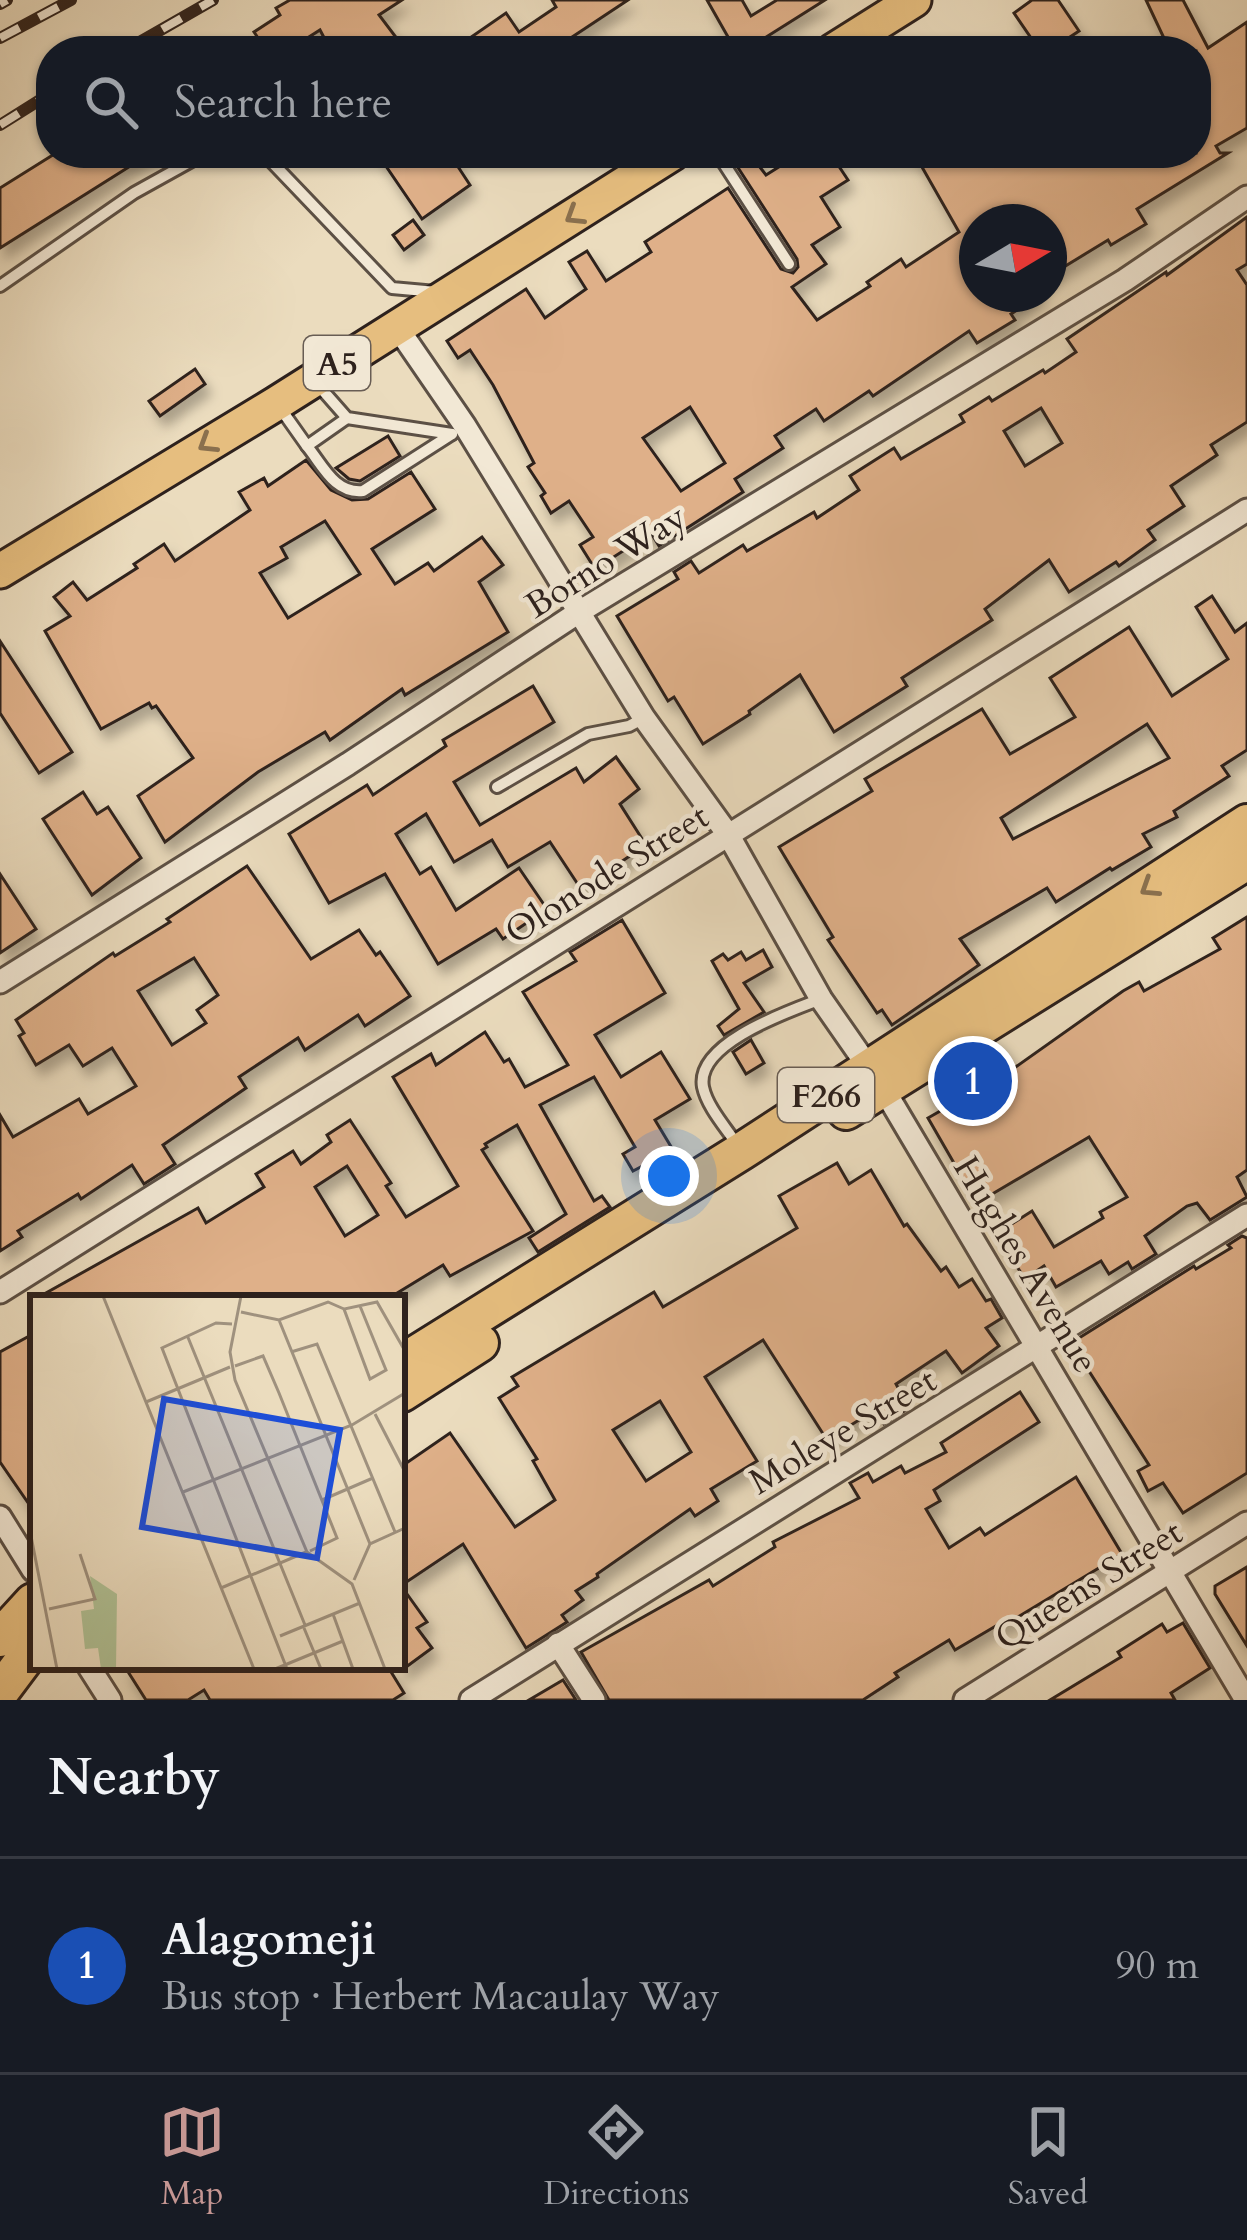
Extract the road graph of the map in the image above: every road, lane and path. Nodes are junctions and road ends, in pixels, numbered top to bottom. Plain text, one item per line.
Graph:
1 (914, 0) edge
2 (857, 36) edge
3 (179, 168) edge
4 (277, 168) edge
5 (649, 168) edge
6 (728, 168) edge
7 (1247, 197) edge
8 (789, 264) dead end
9 (0, 286) edge
10 (450, 293) junction
11 (397, 326) junction
12 (312, 378) junction
13 (277, 403) junction
14 (346, 418) junction
15 (458, 430) junction
16 (308, 446) junction
17 (1247, 510) edge
18 (0, 571) edge
19 (579, 612) junction
20 (644, 718) junction
21 (497, 787) dead end
22 (1247, 823) edge
23 (728, 836) junction
24 (1247, 860) edge
25 (0, 982) edge
26 (821, 998) junction
27 (876, 1077) junction
28 (742, 1151) junction
29 (1247, 1215) edge
30 (0, 1292) edge
31 (1036, 1345) junction
32 (405, 1361) edge
33 (405, 1391) edge
34 (0, 1517) edge
35 (1247, 1523) edge
36 (30, 1565) edge
37 (1171, 1571) junction
38 (30, 1605) edge
39 (0, 1638) edge
40 (558, 1644) junction
41 (30, 1652) edge
42 (91, 1670) edge
43 (0, 1692) edge
44 (110, 1700) edge
45 (471, 1700) edge
46 (594, 1700) edge
47 (965, 1700) edge
48 (1246, 1700) edge

1 - 2 main road
3 - 9 lane
4 - 10 lane
5 -> 10 main road, A5
6 - 8 lane
7 - 19 street, Borno Way
10 - 11 main road, A5
11 - 12 main road, A5
11 - 15 street, Hughes Avenue
12 - 13 main road, A5
12 - 14 lane
13 - 16 lane
13 -> 18 main road, A5
14 - 15 lane
14 - 16 lane
15 - 16 lane
15 - 19 street, Hughes Avenue
17 - 23 street, Olonode Street
19 - 20 street, Hughes Avenue
19 - 25 street, Borno Way
20 - 21 lane
20 - 23 street, Hughes Avenue
22 -> 27 highway, F266
23 - 26 street, Hughes Avenue
23 - 30 street, Olonode Street
24 - 27 highway, F266
26 - 27 street, Hughes Avenue
26 - 28 lane
27 - 28 highway, F266
27 - 31 street, Hughes Avenue
27 - 33 highway, F266
28 - 32 highway, F266
29 - 31 street, Moleye Street
31 - 37 street, Hughes Avenue
31 - 40 street, Moleye Street
34 - 36 street
35 - 37 street, Queens Street
37 - 47 street, Queens Street
37 - 48 street, Hughes Avenue
38 - 39 highway
40 - 45 street, Moleye Street
40 - 46 street
41 - 43 highway
42 - 44 street

